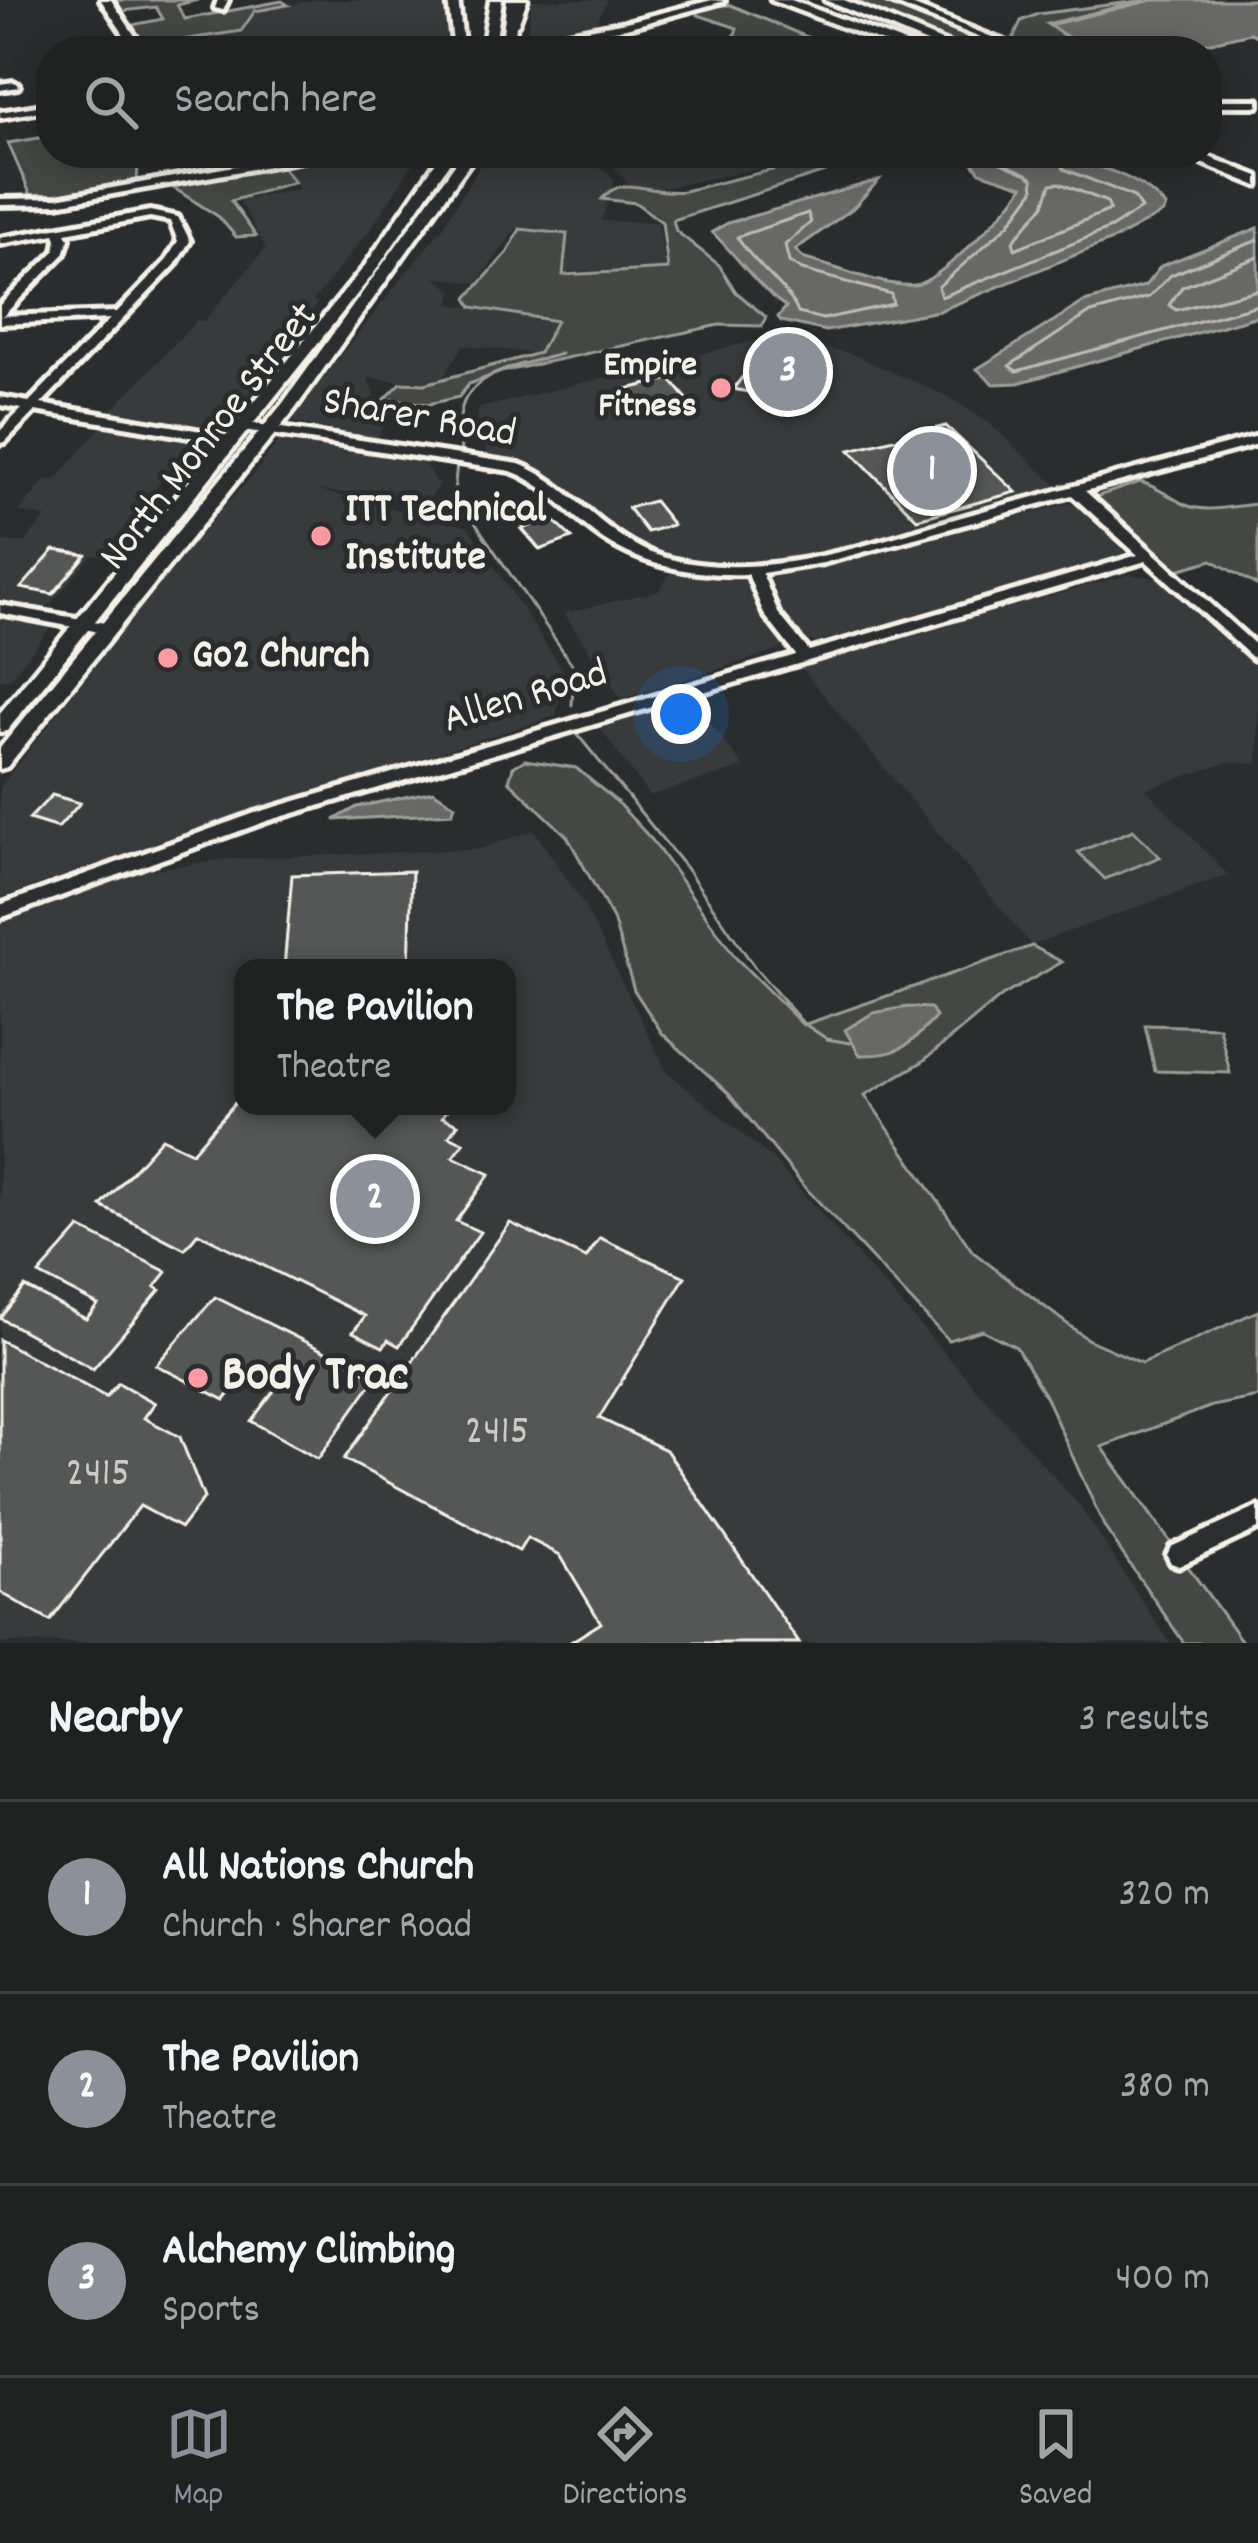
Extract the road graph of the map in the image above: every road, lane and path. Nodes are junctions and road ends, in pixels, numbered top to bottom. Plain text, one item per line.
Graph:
1 (106, 0) edge
2 (453, 0) edge
3 (496, 0) edge
4 (516, 0) edge
5 (778, 0) edge
6 (802, 0) edge
7 (836, 0) edge
8 (891, 0) edge
9 (719, 1) edge
10 (130, 36) edge
11 (457, 36) edge
12 (488, 36) edge
13 (509, 36) edge
14 (558, 36) edge
15 (879, 36) edge
16 (886, 36) edge
17 (920, 36) edge
18 (983, 36) edge
19 (14, 85) dead end
20 (0, 87) edge
21 (1222, 103) edge
22 (1258, 104) edge
23 (36, 109) edge
24 (0, 116) edge
25 (1222, 153) edge
26 (1258, 166) edge
27 (1222, 167) edge
28 (240, 168) edge
29 (444, 168) edge
30 (457, 168) edge
31 (1258, 181) edge
32 (436, 192) junction
33 (0, 202) edge
34 (59, 230) junction
35 (0, 241) edge
36 (381, 268) junction
37 (0, 316) edge
38 (120, 316) junction
39 (314, 337) junction
40 (334, 342) junction
41 (0, 401) edge
42 (32, 406) junction
43 (271, 429) junction
44 (236, 433) junction
45 (0, 439) edge
46 (1258, 440) edge
47 (1075, 490) junction
48 (174, 509) junction
49 (201, 513) junction
50 (1149, 556) junction
51 (1113, 568) junction
52 (754, 570) junction
53 (1171, 575) junction
54 (0, 609) edge
55 (80, 623) junction
56 (105, 628) junction
57 (804, 655) junction
58 (1258, 655) edge
59 (1, 725) edge
60 (26, 729) junction
61 (0, 762) edge
62 (0, 912) edge
63 (1258, 1518) edge
64 (1179, 1555) dead end

1 - 10 street
2 - 11 street
3 - 12 main road
4 - 13 highway
5 - 15 highway
6 - 16 highway
7 - 17 highway
8 - 18 street
9 - 14 street
19 - 20 street
21 - 22 street
23 - 24 street
25 - 26 highway
27 - 31 highway
28 - 33 street
29 - 32 main road, North Monroe Street
30 - 32 main road, North Monroe Street
32 - 36 main road, North Monroe Street
34 - 35 street
34 - 37 street
34 - 38 street
36 - 39 main road, North Monroe Street
36 - 40 main road, North Monroe Street
37 - 38 street
38 - 42 street
39 - 40 main road
39 - 44 main road, North Monroe Street
40 - 43 main road, North Monroe Street
41 - 42 street, Sharer Road
42 - 44 street, Sharer Road
42 - 45 street
43 - 44 street, Sharer Road
43 - 49 main road, North Monroe Street
43 - 52 street, Sharer Road
44 - 48 main road, North Monroe Street
46 - 47 street, Sharer Road
47 - 50 street
47 - 52 street, Sharer Road
48 - 49 main road
48 - 55 main road, North Monroe Street
49 - 56 main road, North Monroe Street
50 - 51 street, Allen Road
50 - 53 street
51 - 53 street
51 - 57 street, Allen Road
52 - 57 street
53 - 58 street
54 - 55 street
55 - 56 street
55 - 59 main road, North Monroe Street
56 - 60 main road, North Monroe Street
57 - 62 street, Allen Road
59 - 60 main road
60 - 61 main road, North Monroe Street
63 - 64 street

